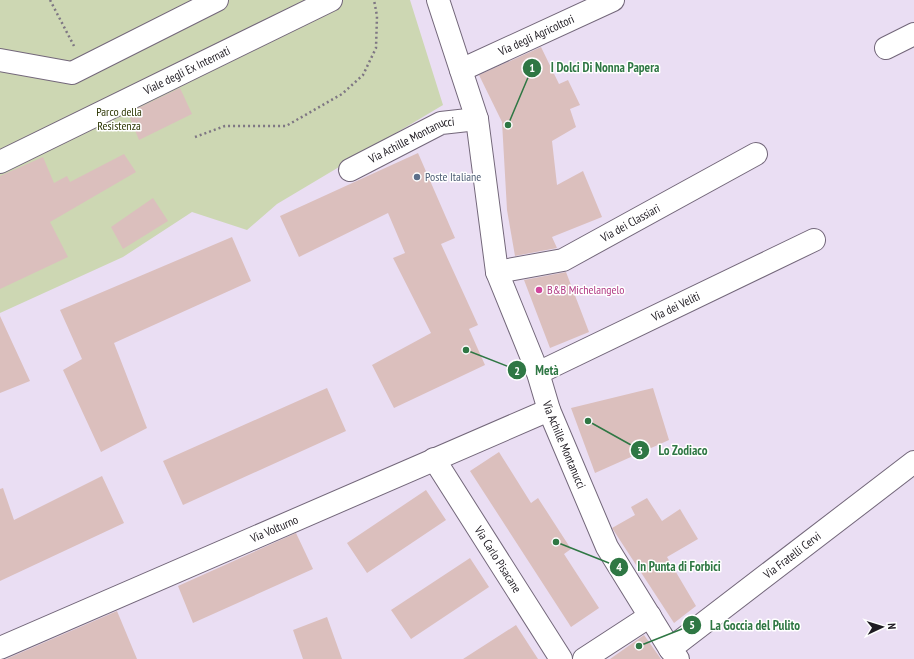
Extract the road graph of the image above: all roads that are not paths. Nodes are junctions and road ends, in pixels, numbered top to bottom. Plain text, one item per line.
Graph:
1 (217, 0) edge
2 (331, 0) edge
3 (438, 0) edge
4 (613, 0) edge
5 (914, 34) edge
6 (886, 48) dead end
7 (0, 60) edge
8 (461, 70) junction
9 (476, 119) junction
10 (756, 154) dead end
11 (0, 162) edge
12 (350, 170) dead end
13 (814, 240) dead end
14 (498, 272) junction
15 (538, 373) junction
16 (549, 410) junction
17 (434, 459) junction
18 (914, 462) edge
19 (650, 616) junction
20 (0, 648) edge
21 (674, 654) edge
22 (561, 659) edge
23 (584, 659) edge

1 - 7 street
2 - 11 street, Viale degli Ex Internati
3 - 8 street, Via Achille Montanucci
4 - 8 street, Via degli Agricoltori
5 - 6 street
8 - 9 street, Via Achille Montanucci
9 - 12 street, Via Achille Montanucci
9 - 14 street, Via Achille Montanucci
10 - 14 street, Via dei Classiari
13 - 15 street, Via dei Veliti
14 - 15 street, Via Achille Montanucci
15 - 16 street, Via Achille Montanucci
16 - 17 street, Via Volturno
16 - 19 street, Via Achille Montanucci
17 - 20 street, Via Volturno
17 - 22 street, Via Carlo Pisacane
18 - 21 street, Via Fratelli Cervi
19 - 21 street, Via Achille Montanucci
19 - 23 street

